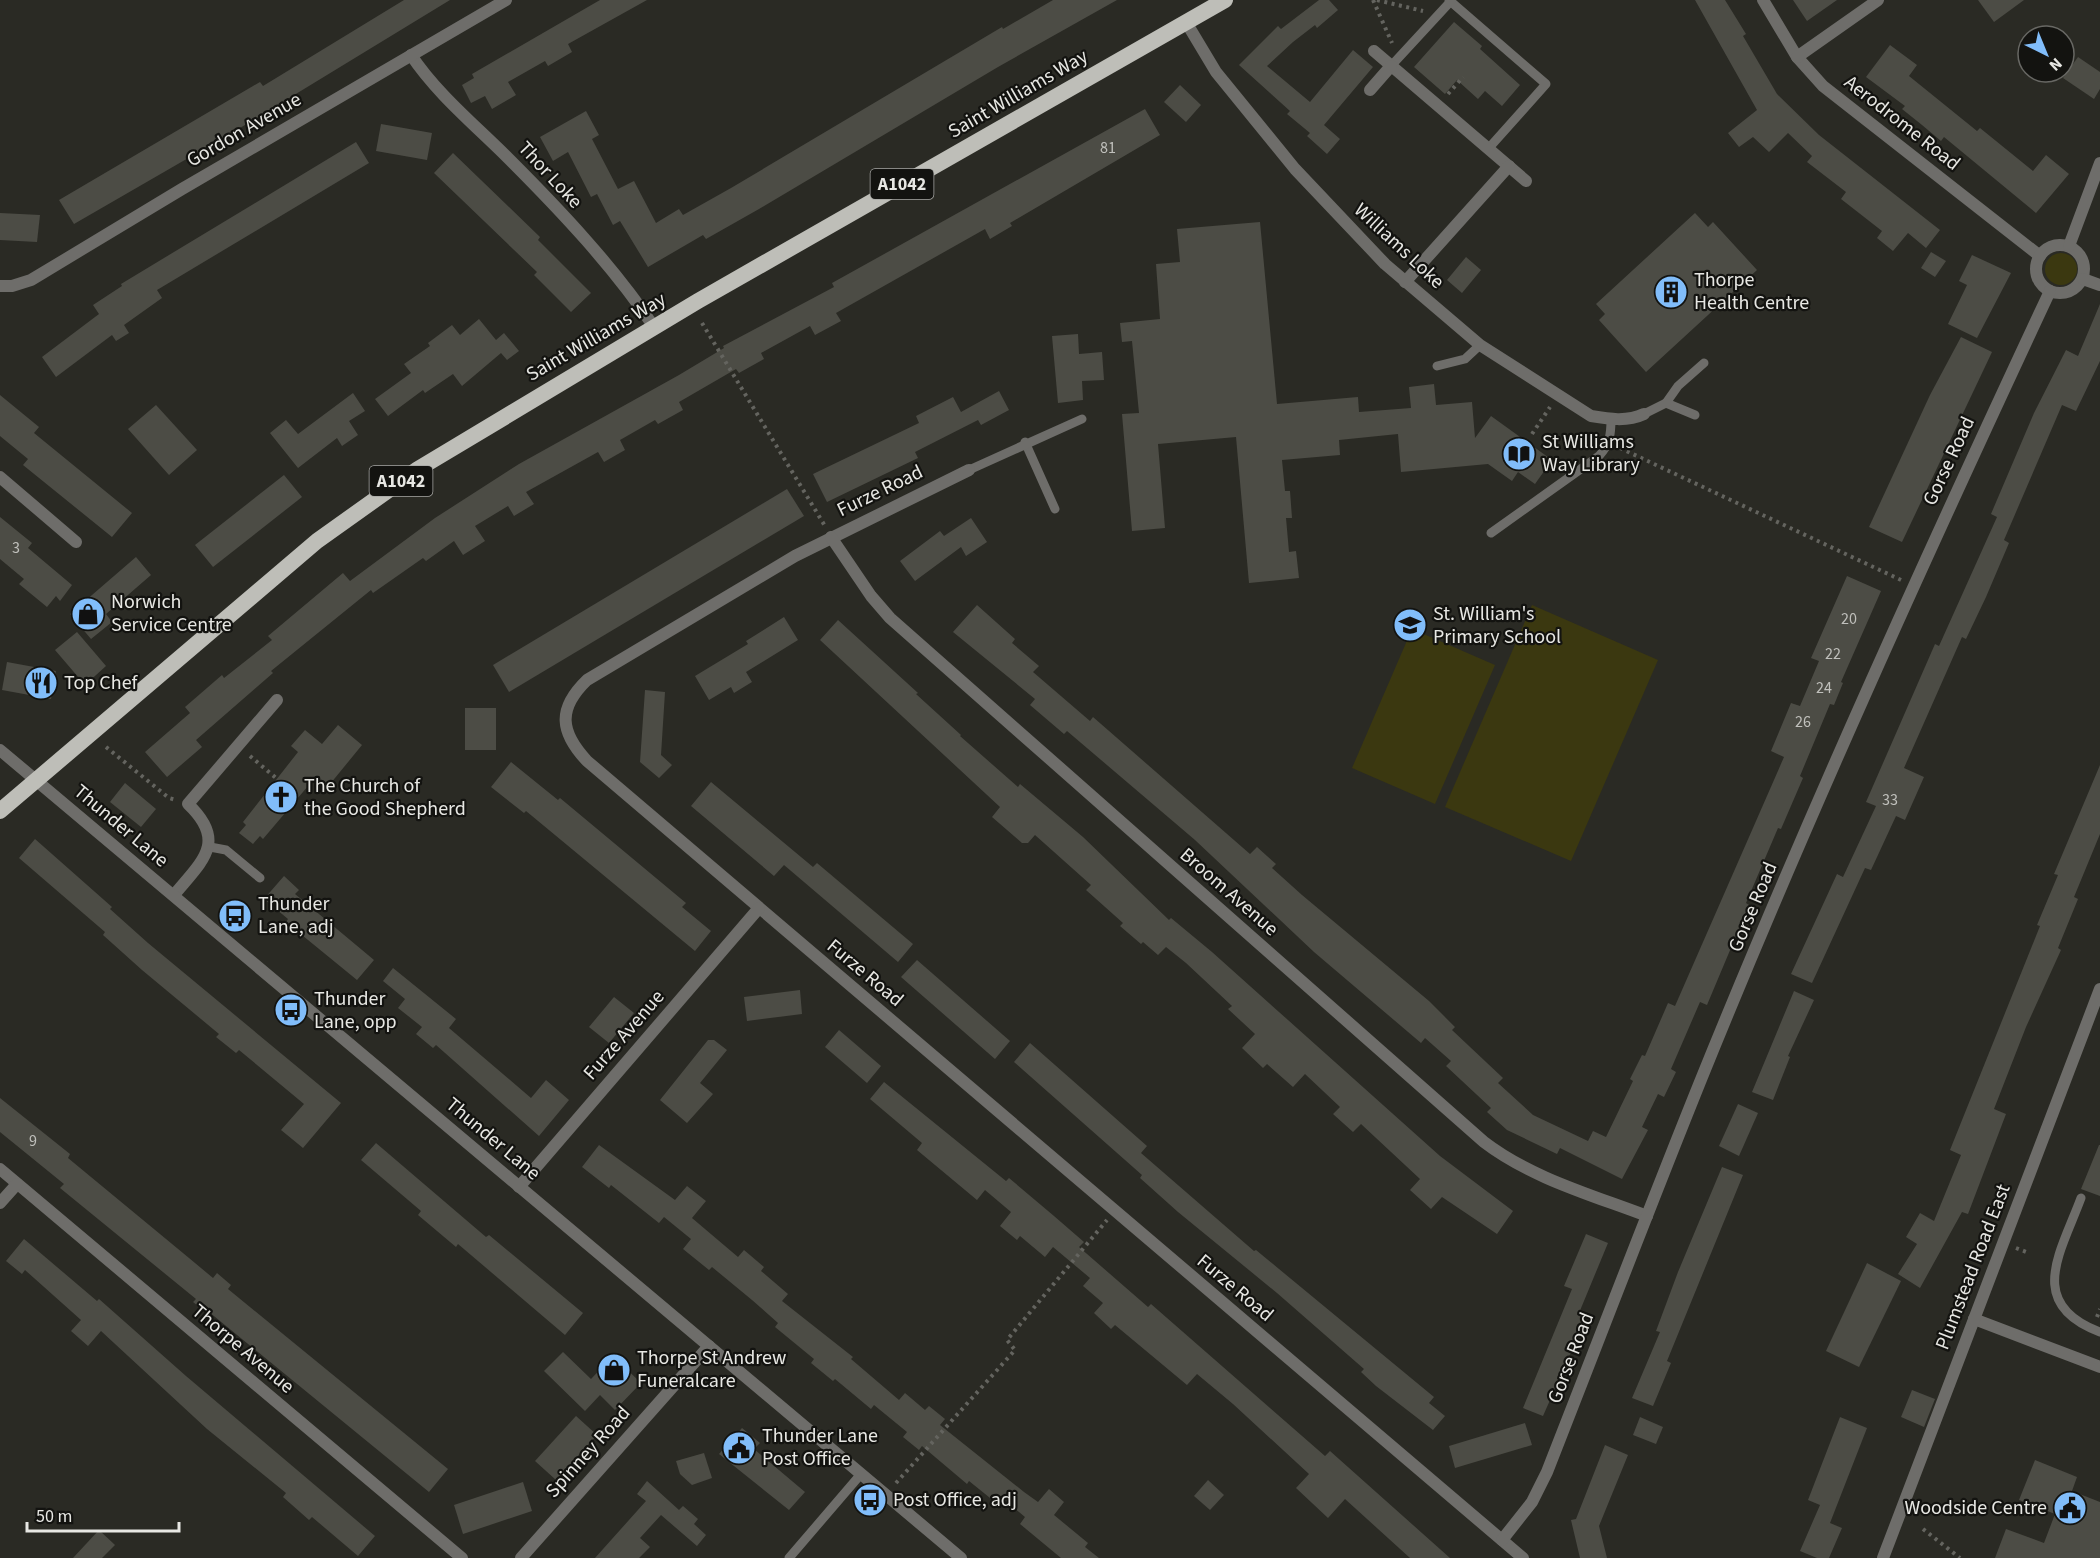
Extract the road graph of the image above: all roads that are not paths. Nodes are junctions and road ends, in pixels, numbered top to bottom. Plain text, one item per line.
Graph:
1 (506, 0) edge
2 (1225, 0) edge
3 (1450, 0) edge
4 (1763, 0) edge
5 (1878, 0) edge
6 (1186, 22) junction
7 (1374, 51) dead end
8 (411, 55) junction
9 (1797, 57) junction
10 (1391, 66) junction
11 (1370, 90) dead end
12 (1488, 149) junction
13 (2100, 163) edge
14 (1509, 166) junction
15 (1526, 181) dead end
16 (2069, 246) junction
17 (2040, 256) junction
18 (2083, 279) junction
19 (1405, 282) junction
20 (2100, 285) edge
21 (0, 286) edge
22 (2050, 291) junction
23 (654, 327) junction
24 (1480, 345) junction
25 (1704, 363) dead end
26 (1437, 366) dead end
27 (1666, 403) junction
28 (1644, 414) joint
29 (1695, 415) dead end
30 (1082, 419) dead end
31 (1611, 419) junction
32 (1025, 442) junction
33 (969, 470) joint
34 (0, 477) edge
35 (1055, 509) dead end
36 (1491, 533) dead end
37 (831, 537) junction
38 (76, 542) dead end
39 (277, 700) dead end
40 (0, 750) edge
41 (37, 781) junction
42 (0, 811) edge
43 (210, 847) junction
44 (260, 878) dead end
45 (174, 895) junction
46 (759, 908) junction
47 (2100, 989) edge
48 (0, 1169) edge
49 (17, 1184) junction
50 (519, 1187) junction
51 (2081, 1198) dead end
52 (0, 1203) edge
53 (1647, 1216) junction
54 (1974, 1319) junction
55 (2100, 1332) edge
56 (709, 1346) junction
57 (2100, 1366) edge
58 (861, 1474) junction
59 (1502, 1540) junction
60 (462, 1558) edge
61 (521, 1558) edge
62 (789, 1558) edge
63 (961, 1558) edge
64 (1523, 1558) edge
65 (1882, 1558) edge

1 - 8 street, Gordon Avenue
2 - 6 highway, Saint Williams Way / A1042
3 - 10 lane
3 - 12 lane
4 - 9 street, Aerodrome Road
5 - 9 street
6 - 19 street, Williams Loke
6 - 23 highway, Saint Williams Way / A1042
7 - 10 street
8 - 21 street, Gordon Avenue
8 - 23 street, Thor Loke
9 - 17 street, Aerodrome Road
10 - 11 street
10 - 12 street
12 - 14 street
13 - 16 street
14 - 15 street
14 - 19 street
16 - 17 street
16 - 18 street
17 - 22 street
18 - 20 street
18 - 22 street
19 - 24 street, Williams Loke
22 - 53 street, Gorse Road
23 - 41 highway, Saint Williams Way / A1042
24 - 26 lane
24 - 31 street, Williams Loke
25 - 27 lane
27 - 28 lane
27 - 29 lane
28 - 31 street, Williams Loke
30 - 32 lane
31 - 36 lane
32 - 33 lane
32 - 35 lane
33 - 37 street, Furze Road
34 - 38 street
37 - 46 street, Furze Road
37 - 53 street, Broom Avenue
39 - 43 street
40 - 41 street, Thunder Lane
41 - 42 highway, A1042
41 - 45 street, Thunder Lane
43 - 44 lane
43 - 45 street
45 - 50 street, Thunder Lane
46 - 50 street, Furze Avenue
46 - 59 street, Furze Road
47 - 54 street, Plumstead Road East
48 - 49 street, Thorpe Avenue
49 - 52 street
49 - 60 street, Thorpe Avenue
50 - 56 street, Thunder Lane
51 - 55 lane
53 - 59 street, Gorse Road
54 - 57 street
54 - 65 street, Plumstead Road East
56 - 58 street, Thunder Lane
56 - 61 street, Spinney Road
58 - 62 lane
58 - 63 street, Thunder Lane
59 - 64 street, Furze Road

